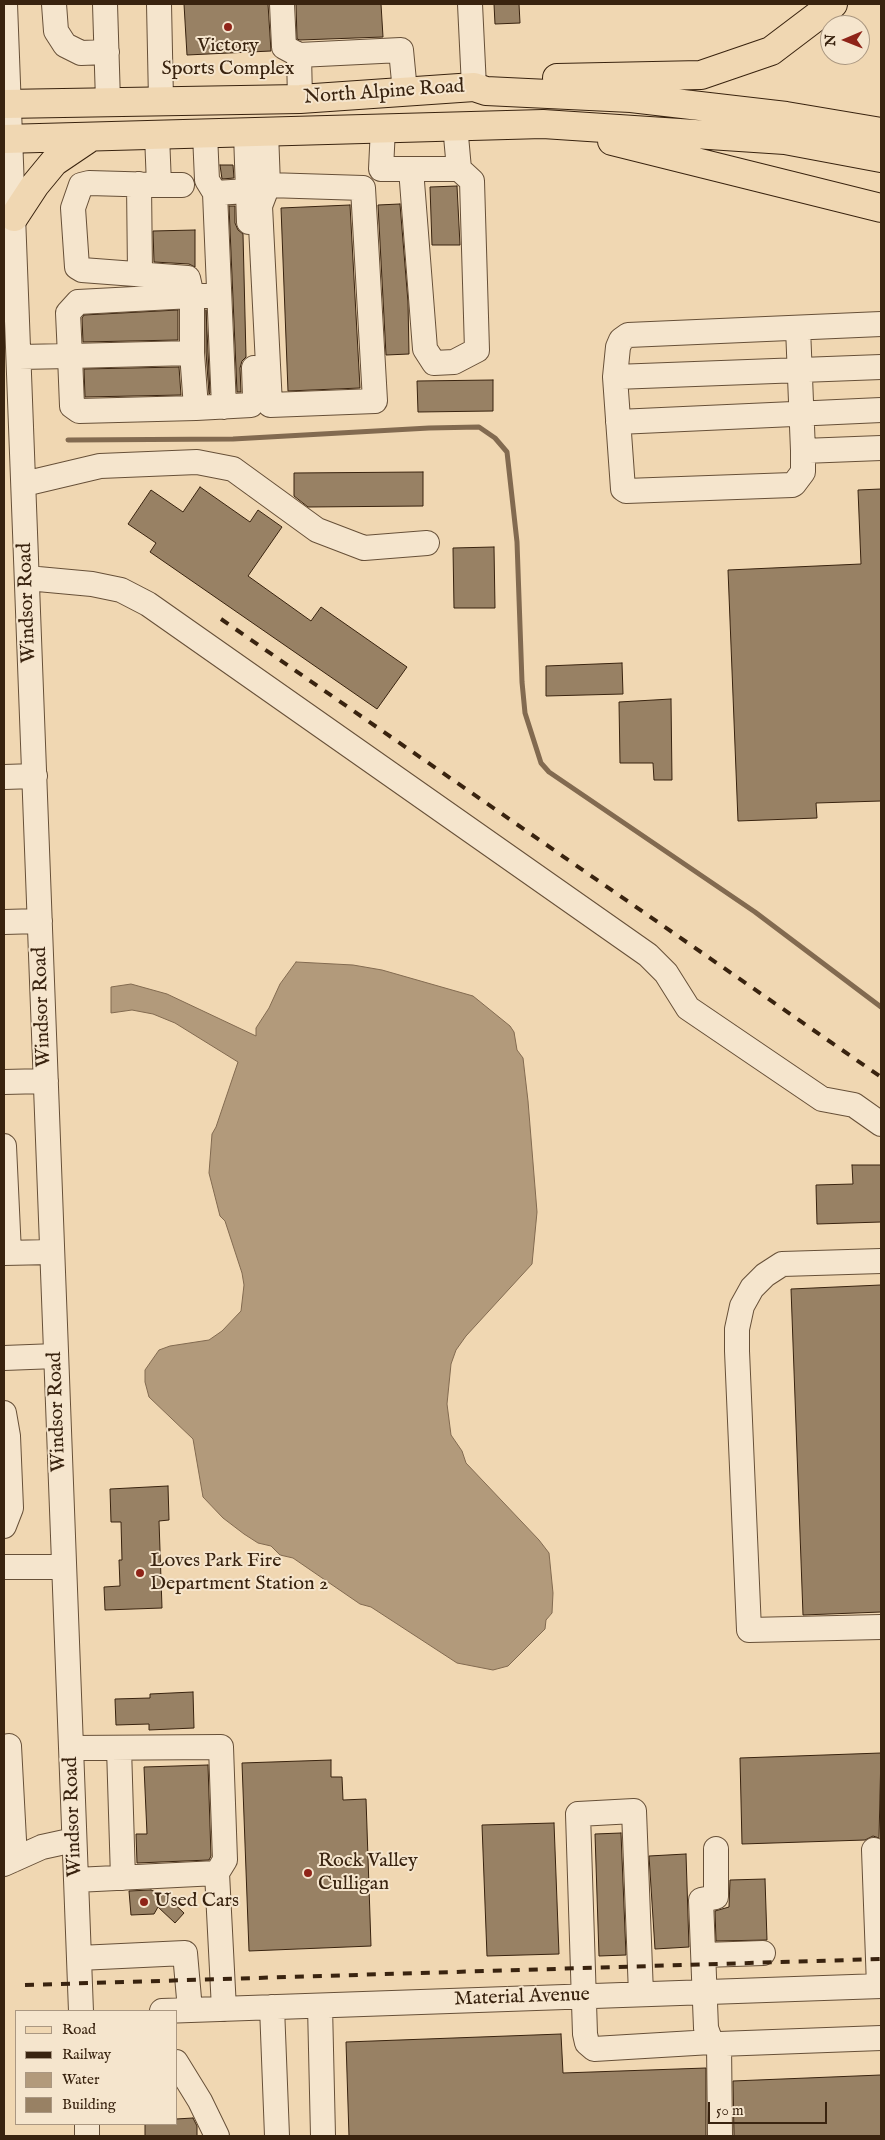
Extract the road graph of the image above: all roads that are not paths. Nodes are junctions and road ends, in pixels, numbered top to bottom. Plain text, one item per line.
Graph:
1 (4, 4) edge
2 (54, 4) edge
3 (105, 4) edge
4 (158, 4) edge
5 (282, 4) edge
6 (470, 4) edge
7 (833, 4) edge
8 (106, 52) junction
9 (299, 55) junction
10 (474, 87) junction
11 (406, 92) junction
12 (300, 99) junction
13 (161, 100) junction
14 (108, 101) junction
15 (6, 104) edge
16 (542, 124) junction
17 (455, 125) junction
18 (383, 128) junction
19 (256, 132) junction
20 (881, 132) edge
21 (205, 134) junction
22 (157, 135) junction
23 (91, 136) junction
24 (7, 139) edge
25 (881, 158) edge
26 (411, 169) junction
27 (459, 169) junction
28 (160, 184) junction
29 (258, 188) junction
30 (214, 193) junction
31 (10, 205) edge
32 (881, 208) edge
33 (9, 248) edge
34 (140, 273) junction
35 (192, 296) junction
36 (219, 296) junction
37 (10, 307) edge
38 (881, 324) edge
39 (798, 328) junction
40 (192, 353) junction
41 (70, 356) junction
42 (19, 357) junction
43 (881, 368) edge
44 (800, 371) junction
45 (615, 377) junction
46 (224, 407) junction
47 (196, 408) junction
48 (881, 410) edge
49 (802, 414) junction
50 (618, 422) junction
51 (881, 448) edge
52 (803, 451) junction
53 (24, 484) junction
54 (427, 543) dead end
55 (27, 578) junction
56 (35, 776) junction
57 (4, 778) edge
58 (40, 921) junction
59 (4, 922) edge
60 (46, 1081) junction
61 (4, 1082) edge
62 (881, 1124) edge
63 (4, 1146) edge
64 (52, 1252) junction
65 (6, 1253) edge
66 (881, 1261) edge
67 (56, 1356) junction
68 (4, 1358) edge
69 (4, 1413) edge
70 (4, 1526) edge
71 (4, 1567) edge
72 (64, 1567) junction
73 (881, 1627) edge
74 (4, 1747) edge
75 (71, 1748) junction
76 (119, 1748) junction
77 (74, 1840) junction
78 (716, 1849) dead end
79 (874, 1850) dead end
80 (9, 1862) edge
81 (217, 1873) junction
82 (124, 1878) junction
83 (76, 1880) junction
84 (763, 1953) dead end
85 (704, 1955) junction
86 (79, 1958) junction
87 (880, 1986) edge
88 (705, 1992) junction
89 (641, 1994) junction
90 (585, 1996) junction
91 (320, 2006) junction
92 (272, 2007) junction
93 (224, 2009) junction
94 (81, 2010) edge
95 (178, 2010) edge
96 (190, 2010) junction
97 (881, 2038) edge
98 (715, 2043) junction
99 (178, 2065) edge
100 (217, 2136) edge
101 (277, 2136) edge
102 (323, 2136) edge
103 (720, 2136) edge

1 - 15 street, Windsor Road
2 - 8 street
3 - 8 street
4 - 13 street
5 - 9 street
6 - 10 street
7 - 10 main road
8 - 14 street
9 - 11 street
9 - 12 street
10 - 11 main road, North Alpine Road
10 - 20 main road, North Alpine Road
11 - 12 main road, North Alpine Road
12 - 13 main road, North Alpine Road
13 - 14 main road, North Alpine Road
14 - 15 main road, North Alpine Road
15 - 24 street, Windsor Road
16 - 17 main road, North Alpine Road
16 - 25 main road, North Alpine Road
16 - 32 main road
17 - 18 main road, North Alpine Road
17 - 27 street
18 - 19 main road, North Alpine Road
18 - 26 street
19 - 21 main road, North Alpine Road
19 - 29 street
21 - 22 main road, North Alpine Road
21 - 30 street
22 - 23 main road, North Alpine Road
22 - 28 street
23 - 24 main road, North Alpine Road
23 - 31 main road
24 - 31 street, Windsor Road
26 - 27 street
26 - 27 street
28 - 34 street
28 - 34 street
29 - 29 street
29 - 30 street
29 - 46 street
30 - 36 street
31 - 33 street, Windsor Road
33 - 37 street, Windsor Road
34 - 35 street
35 - 36 street
35 - 40 street
35 - 41 street
36 - 46 street
37 - 42 street, Windsor Road
38 - 39 street
39 - 44 street
39 - 45 street
40 - 41 street
40 - 47 street
41 - 42 street
41 - 47 street
42 - 53 street, Windsor Road
43 - 44 street
44 - 45 street
44 - 49 street
45 - 50 street
46 - 47 street
48 - 49 street
49 - 50 street
49 - 52 street
50 - 52 street
51 - 52 street
53 - 54 street
53 - 55 street, Windsor Road
55 - 56 street, Windsor Road
55 - 62 street
56 - 57 street
56 - 58 street, Windsor Road
58 - 59 street
58 - 60 street, Windsor Road
60 - 61 street
60 - 64 street, Windsor Road
63 - 65 street
64 - 65 street
64 - 67 street, Windsor Road
66 - 73 street
67 - 68 street
67 - 72 street, Windsor Road
69 - 70 street
71 - 72 street
72 - 75 street, Windsor Road
74 - 80 street
75 - 76 street
75 - 77 street, Windsor Road
76 - 81 street
76 - 82 street
77 - 80 street
77 - 83 street, Windsor Road
78 - 85 street
79 - 87 street
81 - 82 street
81 - 93 street
82 - 83 street
83 - 86 street, Windsor Road
84 - 85 street
85 - 88 street
86 - 94 street, Windsor Road
86 - 96 street
87 - 88 street, Material Avenue
88 - 89 street, Material Avenue
88 - 98 street
89 - 90 street, Material Avenue
89 - 90 street
90 - 91 street, Material Avenue
90 - 98 street
91 - 92 street, Material Avenue
91 - 102 street
92 - 93 street, Material Avenue
92 - 101 street
93 - 96 street, Material Avenue
95 - 96 street, Material Avenue
97 - 98 street
98 - 103 street
99 - 100 street

